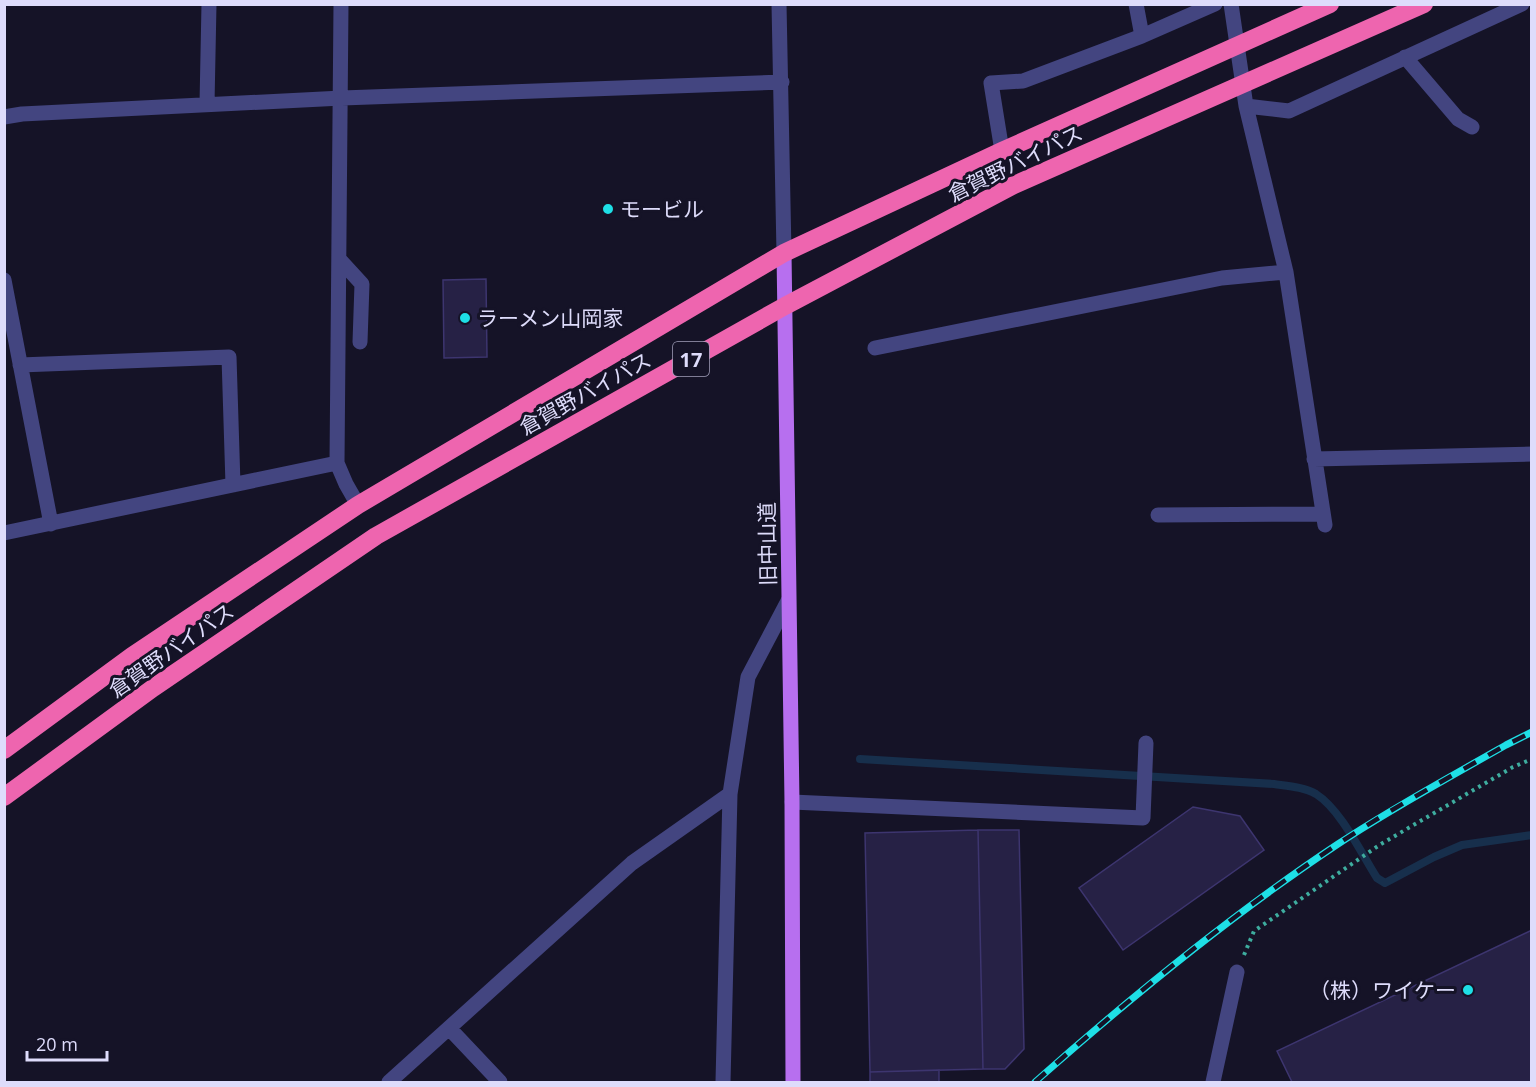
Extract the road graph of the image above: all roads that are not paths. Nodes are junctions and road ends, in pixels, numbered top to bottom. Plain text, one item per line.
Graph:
1 (208, 4) edge
2 (341, 4) edge
3 (779, 4) edge
4 (1136, 4) edge
5 (1215, 4) edge
6 (1231, 4) edge
7 (1330, 4) edge
8 (1424, 4) edge
9 (1522, 4) edge
10 (1142, 36) junction
11 (1236, 46) junction
12 (1405, 57) junction
13 (782, 82) junction
14 (1242, 84) junction
15 (342, 98) junction
16 (207, 104) junction
17 (1246, 106) junction
18 (4, 117) edge
19 (1472, 127) dead end
20 (1002, 151) junction
21 (784, 253) junction
22 (340, 260) junction
23 (1286, 272) junction
24 (4, 280) edge
25 (785, 306) junction
26 (360, 342) dead end
27 (875, 348) dead end
28 (20, 365) junction
29 (1532, 454) edge
30 (1314, 459) junction
31 (337, 463) junction
32 (234, 485) junction
33 (358, 505) junction
34 (1158, 515) dead end
35 (51, 524) junction
36 (4, 533) edge
37 (789, 601) junction
38 (1146, 743) dead end
39 (4, 750) edge
40 (730, 794) junction
41 (4, 797) edge
42 (792, 802) junction
43 (1237, 972) road end
44 (449, 1028) junction
45 (388, 1083) edge
46 (500, 1083) edge
47 (723, 1083) edge
48 (793, 1083) edge
49 (1213, 1083) edge

1 - 16 street
2 - 15 street
3 - 13 street, 旧中山道
4 - 10 street
5 - 10 street
6 - 11 street
7 - 11 highway, 倉賀野バイパス / 17
8 - 14 highway, 倉賀野バイパス / 17
9 - 12 street
10 - 20 street
11 - 14 street
11 - 20 highway, 倉賀野バイパス / 17
12 - 17 street
12 - 19 street
13 - 15 street
13 - 21 street, 旧中山道
14 - 17 street
14 - 25 highway, 倉賀野バイパス / 17
15 - 16 street
15 - 22 street
16 - 18 street
17 - 23 street
20 - 21 highway, 倉賀野バイパス / 17
21 - 25 main road, 旧中山道
21 - 33 highway, 倉賀野バイパス / 17
22 - 26 street
22 - 31 street
23 - 27 street
23 - 30 street
24 - 28 street
25 - 37 main road, 旧中山道
25 - 41 highway, 倉賀野バイパス / 17
28 - 32 street
28 - 35 street
29 - 30 street
30 - 34 street
31 - 32 street
31 - 33 street
32 - 35 street
33 - 39 highway, 倉賀野バイパス / 17
35 - 36 street
37 - 40 street
37 - 42 main road, 旧中山道
38 - 42 street
40 - 44 street
40 - 47 street
42 - 48 main road, 旧中山道
43 - 49 street
44 - 45 street
44 - 46 street

